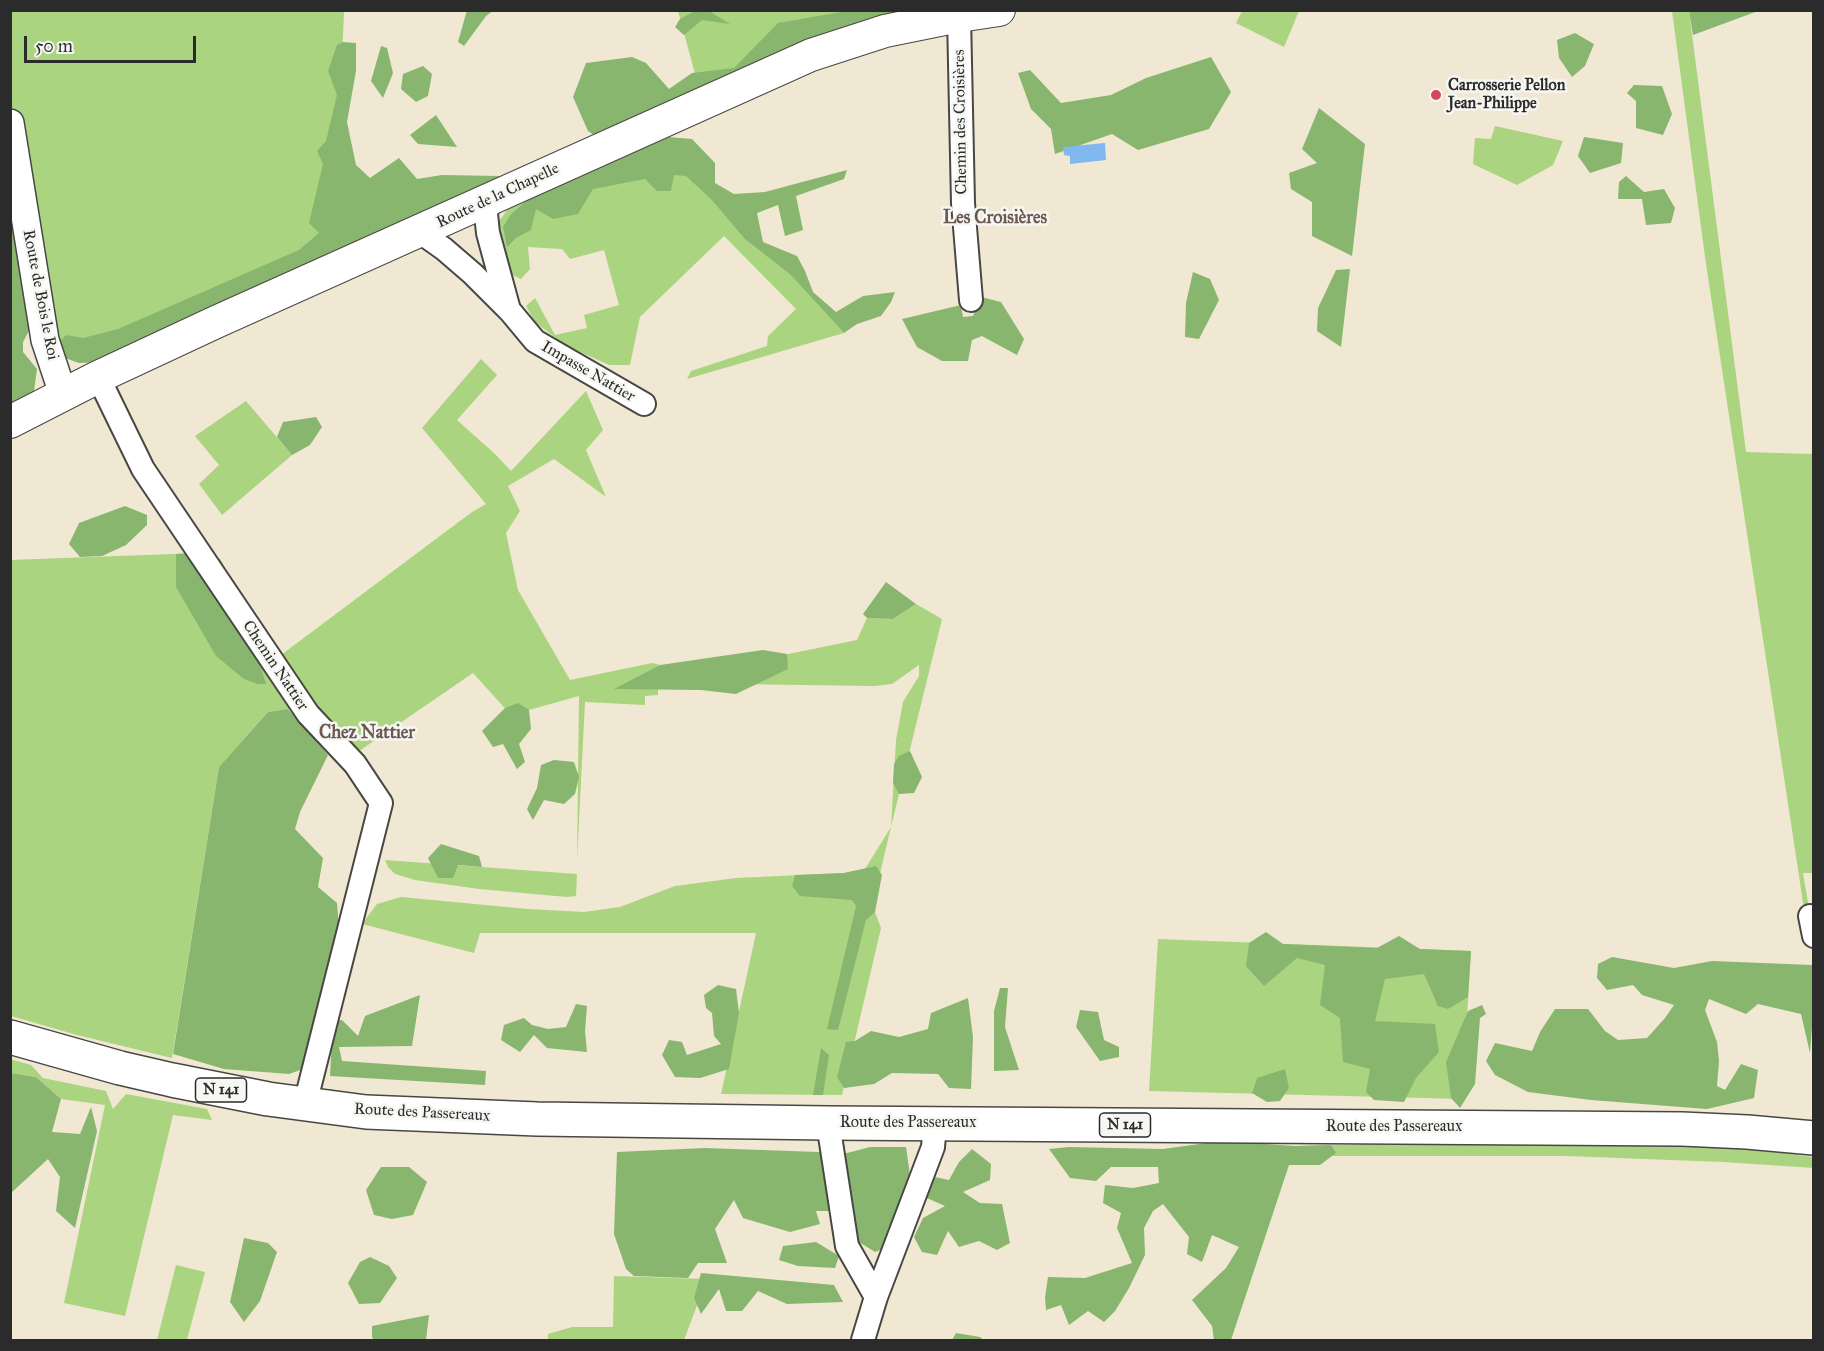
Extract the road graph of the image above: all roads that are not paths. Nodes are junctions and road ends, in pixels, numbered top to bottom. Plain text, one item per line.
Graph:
1 (999, 10) edge
2 (959, 16) junction
3 (10, 123) edge
4 (489, 201) junction
5 (420, 232) junction
6 (971, 300) dead end
7 (510, 311) junction
8 (96, 378) junction
9 (63, 394) junction
10 (644, 404) dead end
11 (10, 422) edge
12 (10, 1037) edge
13 (305, 1104) junction
14 (828, 1123) junction
15 (935, 1124) junction
16 (1814, 1132) edge
17 (1813, 1138) edge
18 (876, 1297) junction
19 (863, 1341) edge

1 - 2 main road, Route de la Chapelle
2 - 4 main road, Route de la Chapelle
2 - 6 street, Chemin des Croisières
3 - 9 street, Route de Bois le Roi
4 - 5 main road, Route de la Chapelle
4 - 7 street, Impasse Nattier
5 - 7 street, Impasse Nattier
5 - 8 main road, Route de la Chapelle
7 - 10 street, Impasse Nattier
8 - 9 main road, Route de la Chapelle
8 - 13 street, Chemin Nattier
9 - 11 main road, Route de la Chapelle
12 - 13 main road, Route des Passereaux / N 141
13 - 14 main road, Route des Passereaux / N 141
14 - 15 main road, Route des Passereaux / N 141
14 - 18 street
15 - 17 main road, Route des Passereaux / N 141
15 - 18 street
16 - 17 street
18 - 19 street

